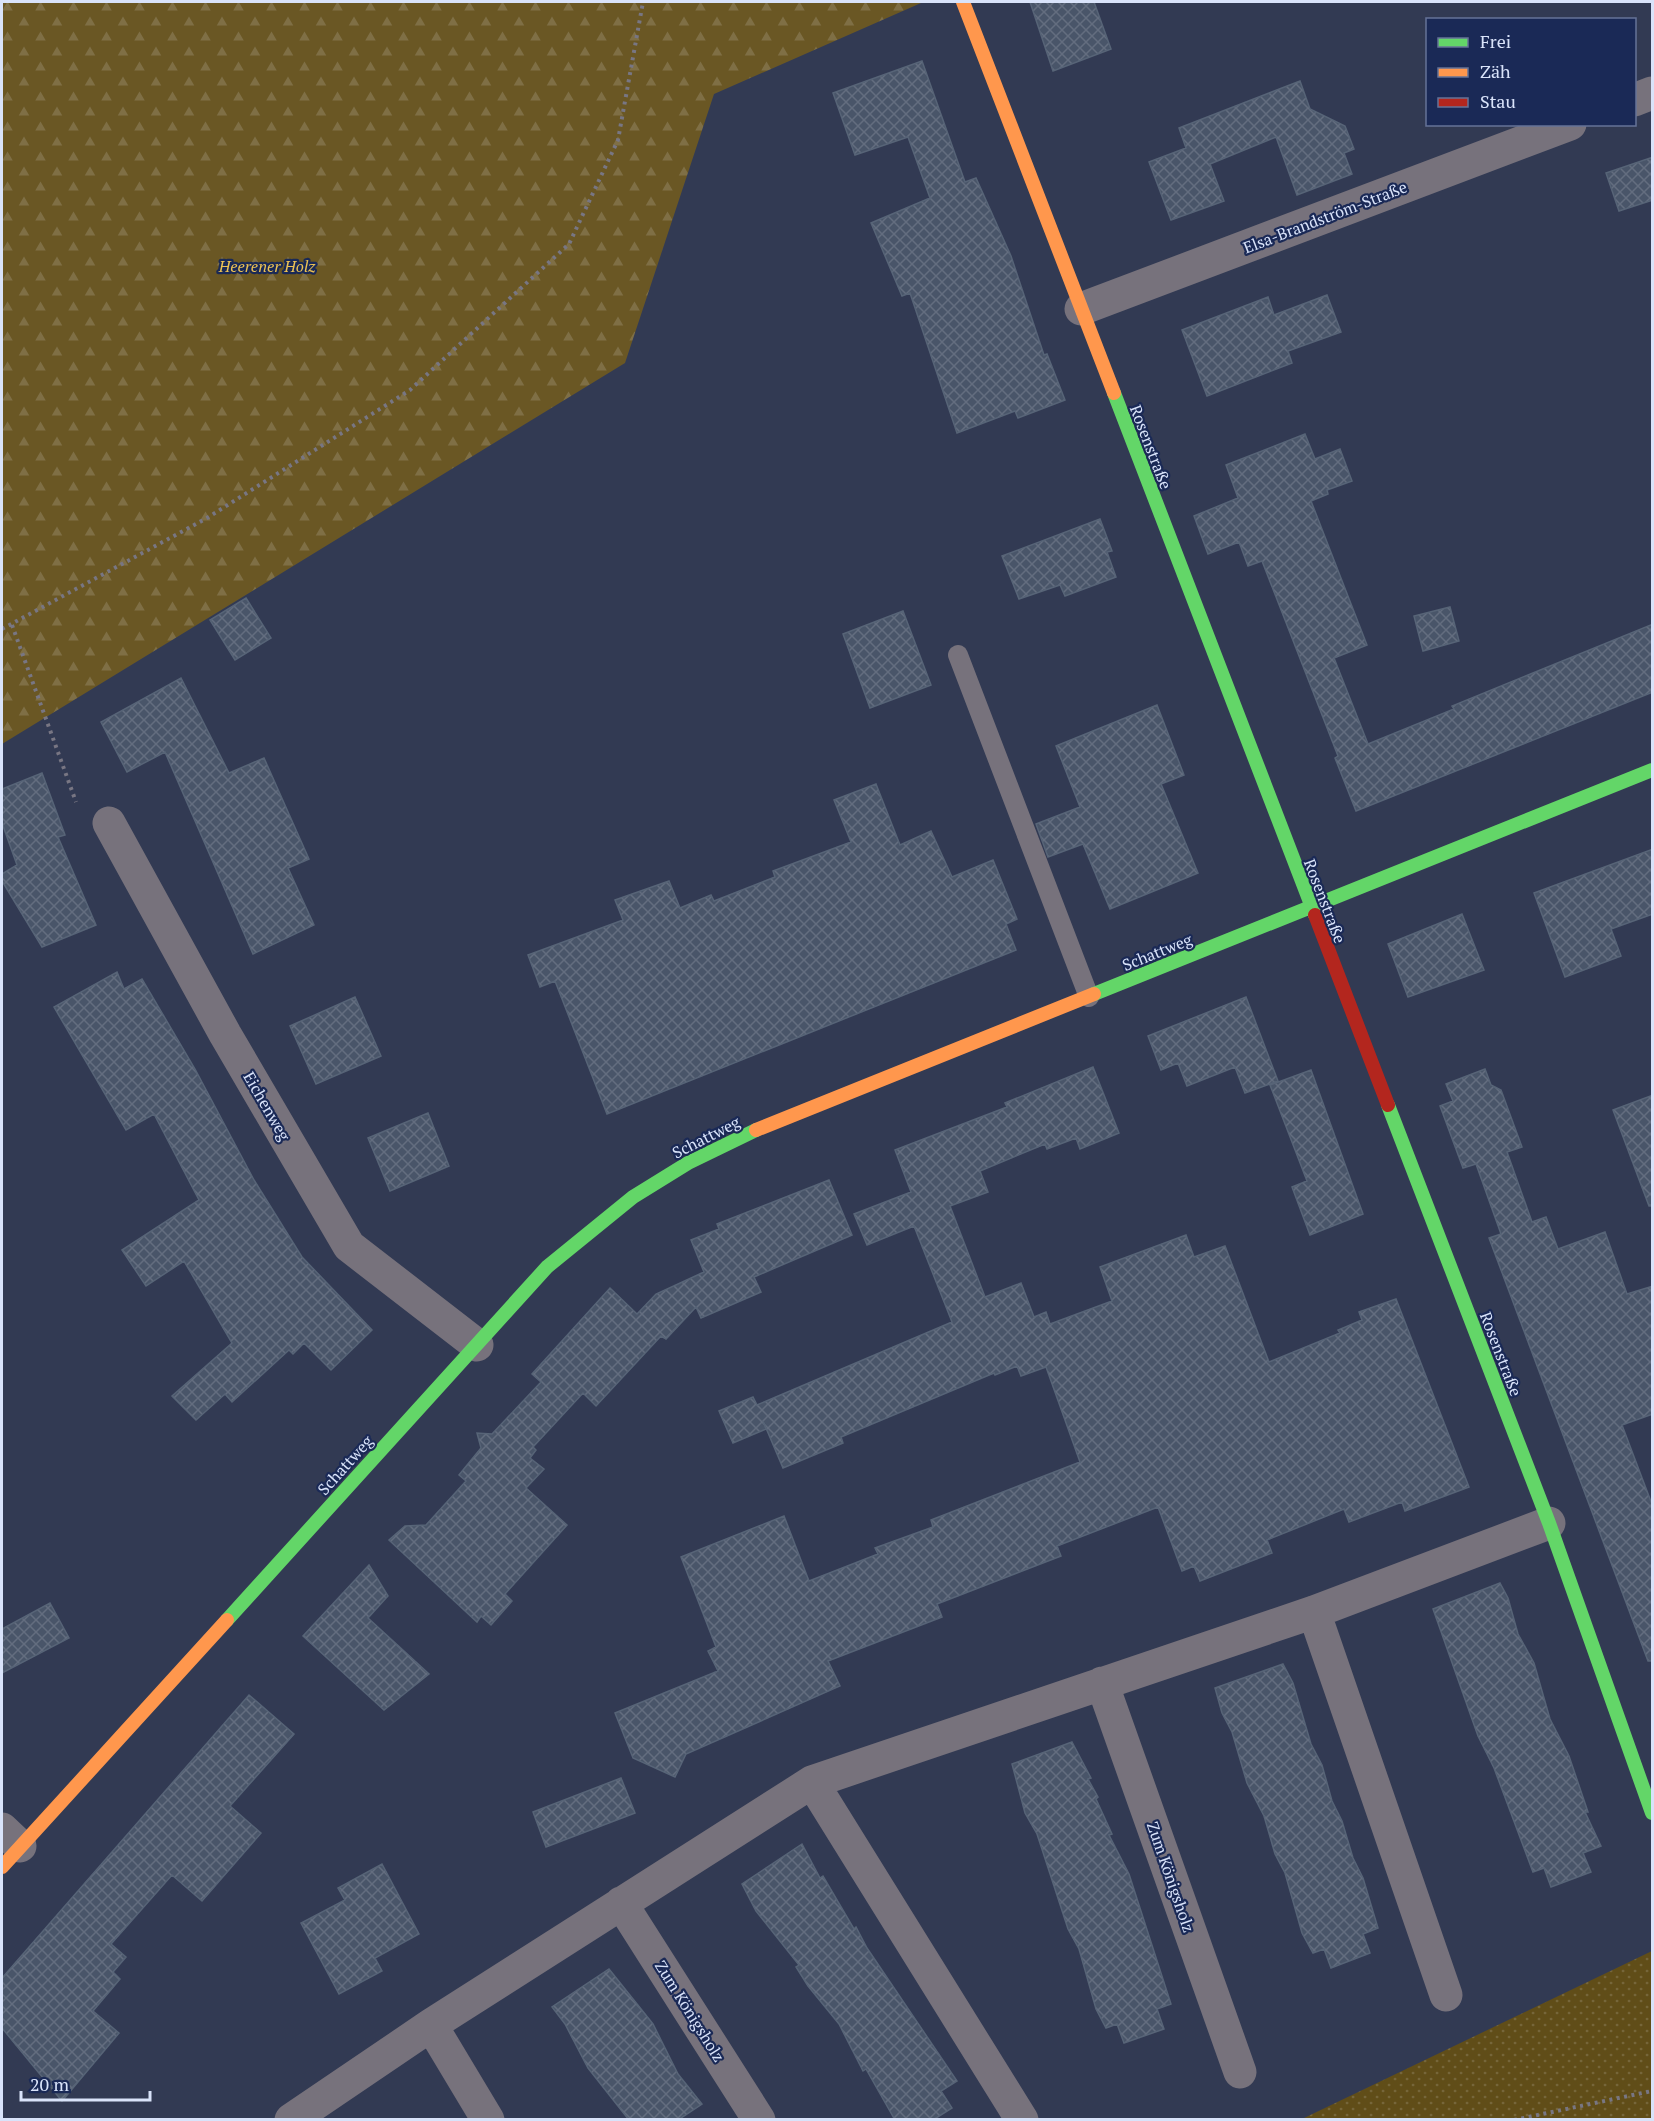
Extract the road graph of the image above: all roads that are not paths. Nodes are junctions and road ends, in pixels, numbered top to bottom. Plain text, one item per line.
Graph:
1 (963, 2) edge
2 (1653, 93) edge
3 (1636, 100) edge
4 (1565, 126) edge
5 (1080, 309) junction
6 (958, 655) dead end
7 (1653, 770) edge
8 (109, 823) road end
9 (1310, 909) junction
10 (1089, 997) junction
11 (477, 1345) junction
12 (1549, 1523) junction
13 (1314, 1612) junction
14 (1102, 1683) junction
15 (812, 1782) junction
16 (1653, 1812) edge
17 (8, 1847) edge
18 (621, 1903) junction
19 (1446, 1995) dead end
20 (431, 2025) junction
21 (1240, 2072) dead end
22 (291, 2120) edge
23 (488, 2120) edge
24 (759, 2120) edge
25 (1022, 2120) edge

1 - 5 street, Rosenstraße
2 - 3 street
4 - 5 street, Elsa-Brandström-Straße
5 - 9 street, Rosenstraße
6 - 10 lane
7 - 9 street, Schattweg
8 - 11 street, Eichenweg
9 - 10 street, Schattweg
9 - 12 street, Rosenstraße
10 - 11 street, Schattweg
11 - 17 street, Schattweg
12 - 13 street
12 - 16 street, Rosenstraße
13 - 14 street
13 - 19 street
14 - 15 street
14 - 21 street, Zum Königsholz
15 - 18 street
15 - 25 street
18 - 20 street
18 - 24 street, Zum Königsholz
20 - 22 street
20 - 23 street

